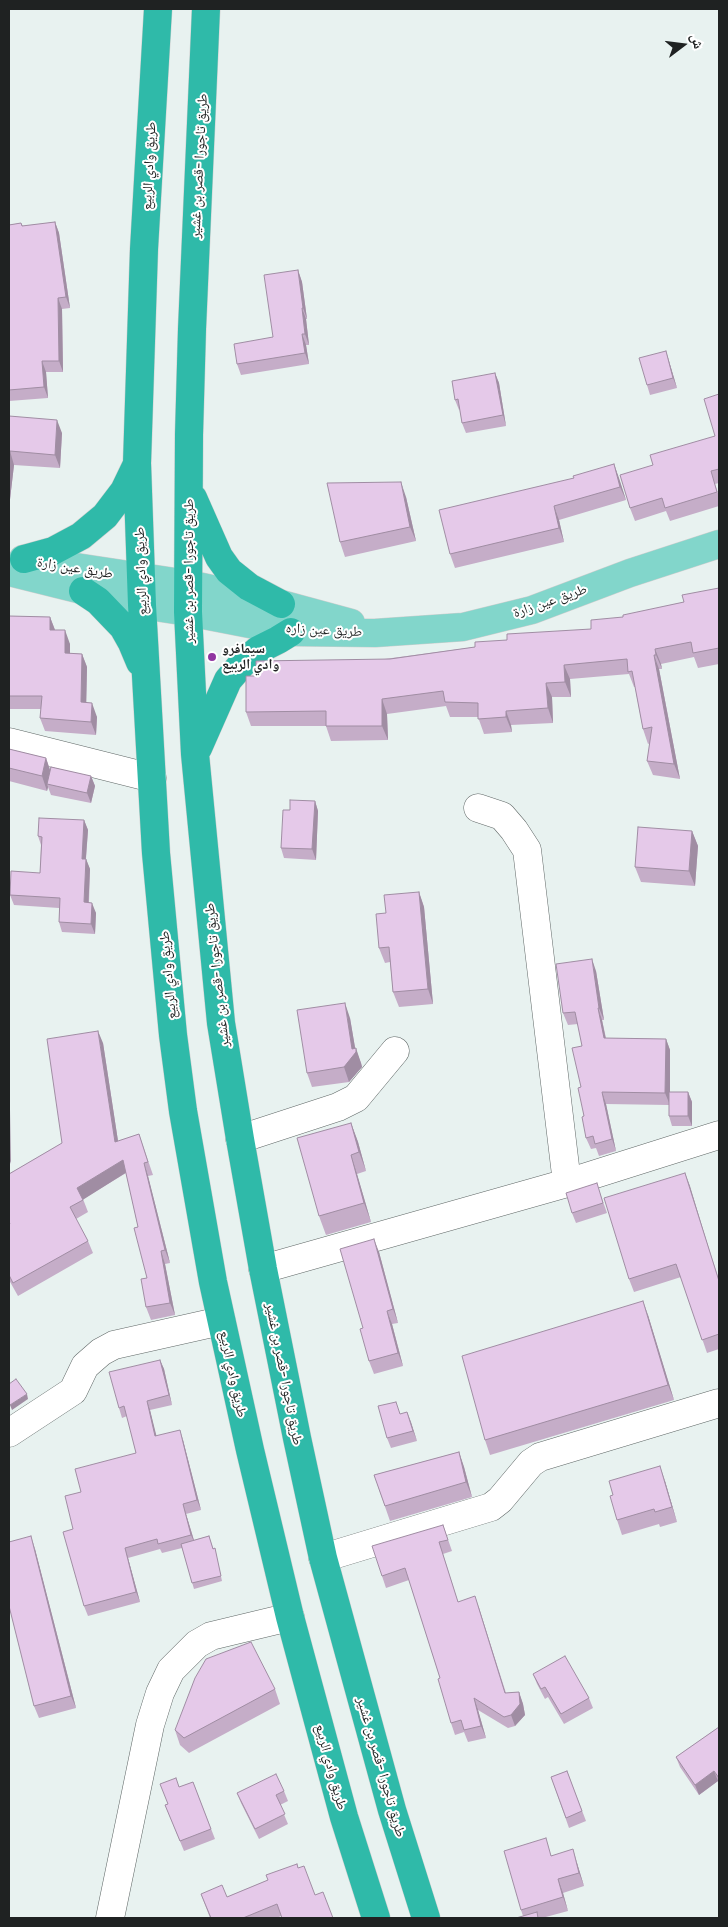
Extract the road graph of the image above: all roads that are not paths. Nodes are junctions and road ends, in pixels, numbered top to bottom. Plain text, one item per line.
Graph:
1 (158, 9) edge
2 (206, 9) edge
3 (137, 463) junction
4 (189, 487) junction
5 (719, 544) edge
6 (14, 563) edge
7 (142, 578) junction
8 (188, 584) junction
9 (83, 591) junction
10 (281, 604) junction
11 (142, 605) junction
12 (188, 612) junction
13 (291, 632) junction
14 (375, 633) junction
15 (147, 686) junction
16 (9, 742) edge
17 (195, 754) junction
18 (152, 778) junction
19 (478, 808) dead end
20 (395, 1051) dead end
21 (719, 1137) edge
22 (240, 1139) junction
23 (567, 1183) junction
24 (263, 1268) junction
25 (221, 1321) junction
26 (719, 1403) edge
27 (9, 1433) edge
28 (323, 1558) junction
29 (290, 1617) junction
30 (110, 1918) edge
31 (376, 1918) edge
32 (426, 1918) edge

1 - 3 highway, طريق وادي الربيع
2 - 4 highway, طريق تاجورا -قصر بن غشير
3 - 6 highway
3 - 7 highway, طريق وادي الربيع
4 - 8 highway, طريق تاجورا -قصر بن غشير
4 - 10 highway
5 - 14 main road, طريق عين زارة
6 - 7 main road, طريق عين زارة
6 - 9 main road, طريق عين زاره
7 - 8 main road, طريق عين زاره
7 - 11 highway, طريق وادي الربيع
8 - 10 main road, طريق عين زاره
8 - 12 highway, طريق تاجورا -قصر بن غشير
9 - 11 main road, طريق عين زاره
9 - 15 highway
10 - 14 main road, طريق عين زاره
11 - 12 main road, طريق عين زاره
11 - 15 highway, طريق وادي الربيع
12 - 13 main road, طريق عين زاره
12 - 17 highway, طريق تاجورا -قصر بن غشير
13 - 14 main road, طريق عين زاره
13 - 17 highway
15 - 18 highway, طريق وادي الربيع
16 - 18 street
17 - 22 highway, طريق تاجورا -قصر بن غشير
18 - 25 highway, طريق وادي الربيع
19 - 23 street
20 - 22 street
21 - 23 street
22 - 24 highway, طريق تاجورا -قصر بن غشير
23 - 24 street
24 - 28 highway, طريق تاجورا -قصر بن غشير
25 - 27 street
25 - 29 highway, طريق وادي الربيع
26 - 28 street
28 - 32 highway, طريق تاجورا -قصر بن غشير
29 - 30 street
29 - 31 highway, طريق وادي الربيع

